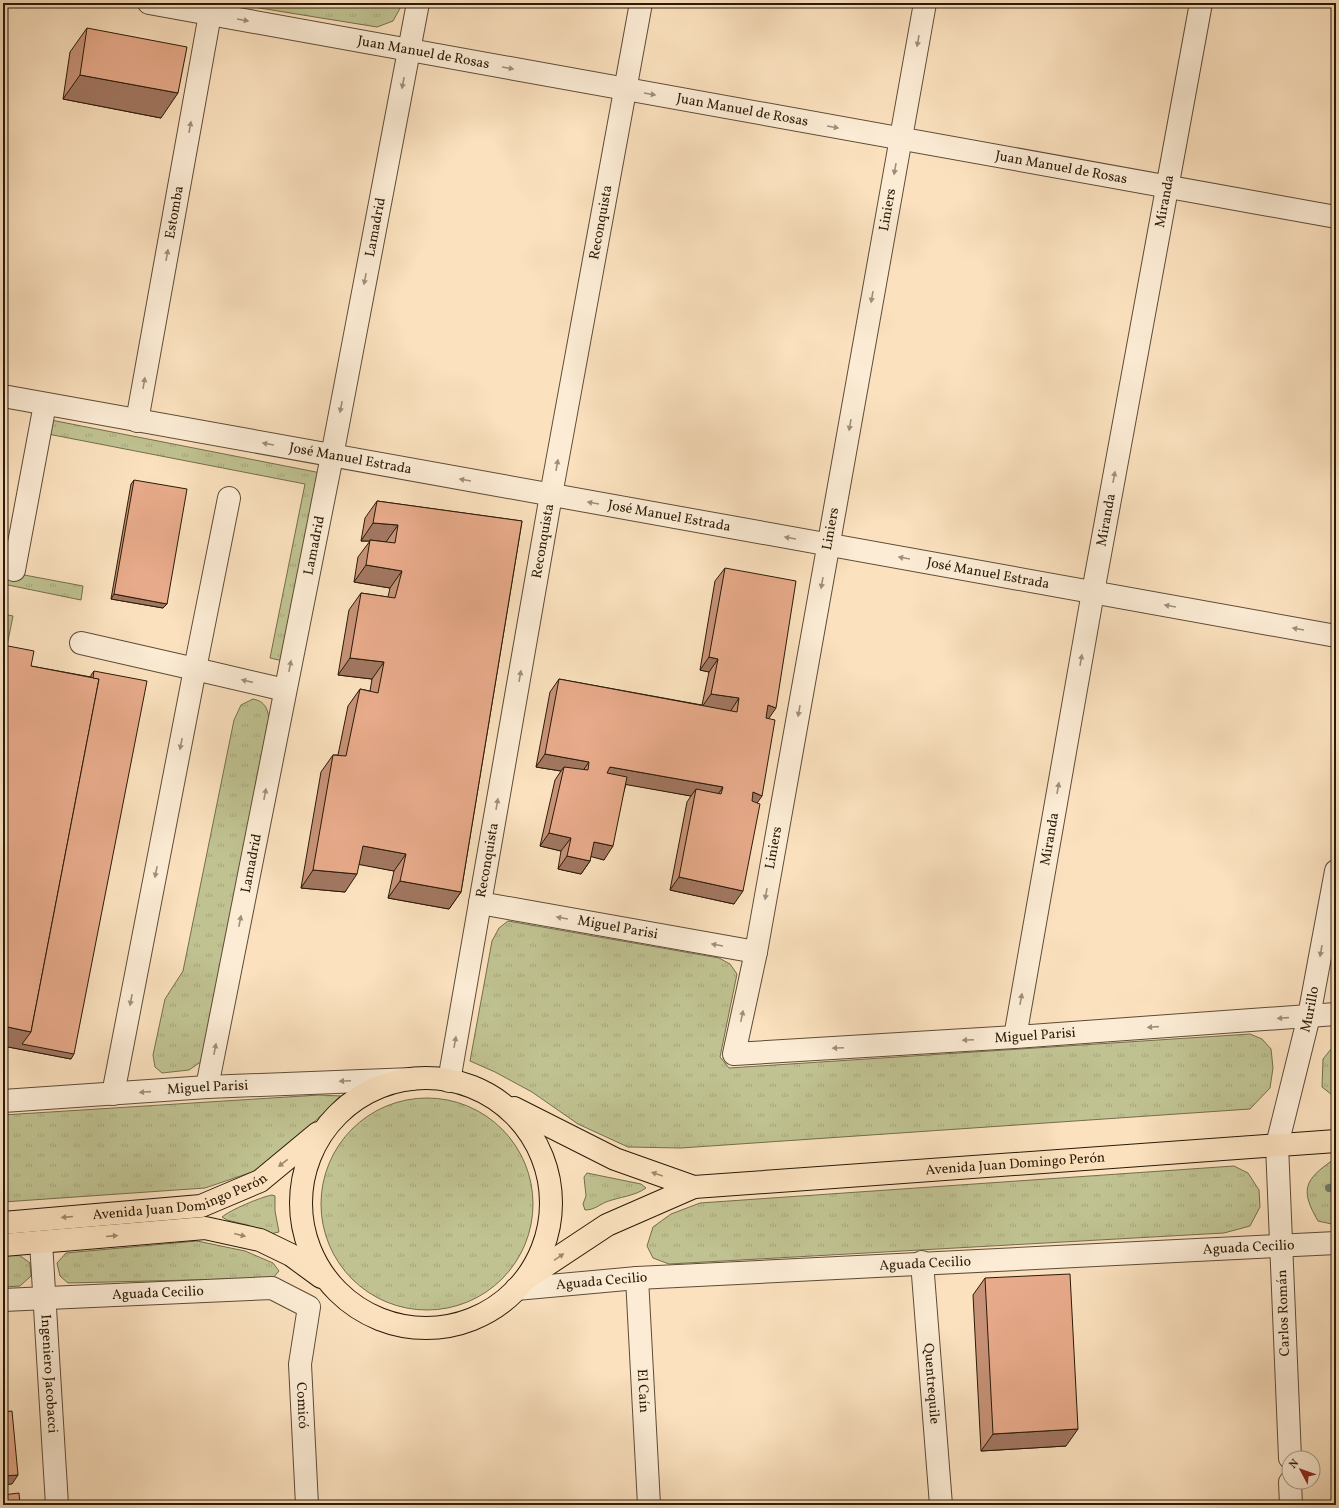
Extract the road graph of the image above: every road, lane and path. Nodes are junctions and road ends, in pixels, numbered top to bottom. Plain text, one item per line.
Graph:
1 (149, 3) edge
2 (418, 3) edge
3 (641, 3) edge
4 (925, 3) edge
5 (1201, 3) edge
6 (211, 8) edge
7 (409, 50) junction
8 (626, 89) junction
9 (901, 139) junction
10 (1167, 187) junction
11 (1336, 217) edge
12 (3, 396) edge
13 (46, 404) junction
14 (137, 421) junction
15 (332, 456) junction
16 (551, 495) junction
17 (228, 498) dead end
18 (828, 545) junction
19 (14, 570) dead end
20 (1093, 592) junction
21 (1336, 636) edge
22 (81, 643) dead end
23 (195, 669) junction
24 (285, 690) junction
25 (1336, 872) edge
26 (480, 903) junction
27 (756, 952) junction
28 (1336, 1014) edge
29 (1309, 1016) junction
30 (1015, 1037) junction
31 (734, 1054) joint
32 (412, 1079) junction
33 (448, 1081) junction
34 (207, 1087) junction
35 (113, 1094) junction
36 (497, 1100) junction
37 (3, 1101) edge
38 (334, 1119) junction
39 (1336, 1141) edge
40 (1277, 1145) junction
41 (694, 1187) junction
42 (3, 1223) edge
43 (41, 1242) junction
44 (1336, 1243) edge
45 (3, 1245) edge
46 (1281, 1246) junction
47 (922, 1262) junction
48 (637, 1278) junction
49 (327, 1281) junction
50 (521, 1284) junction
51 (44, 1297) junction
52 (3, 1300) edge
53 (309, 1307) joint
54 (1290, 1450) edge
55 (1290, 1490) edge
56 (57, 1505) edge
57 (307, 1505) edge
58 (649, 1505) edge
59 (941, 1505) edge
60 (1291, 1505) edge

1 - 6 street, Juan Manuel de Rosas
2 - 7 street, Lamadrid
3 - 8 street, Reconquista
4 -> 9 street, Liniers
5 - 10 street, Miranda
6 -> 7 street, Juan Manuel de Rosas
14 -> 6 street, Estomba
7 -> 8 street, Juan Manuel de Rosas
7 -> 15 street, Lamadrid
8 -> 9 street, Juan Manuel de Rosas
16 -> 8 street, Reconquista
9 - 10 street, Juan Manuel de Rosas
9 -> 18 street, Liniers
10 - 11 street, Juan Manuel de Rosas
20 -> 10 street, Miranda
12 - 13 street, José Manuel Estrada
13 - 14 street, José Manuel Estrada
13 - 19 street
15 -> 14 street, José Manuel Estrada
16 -> 15 street, José Manuel Estrada
24 -> 15 street, Lamadrid
18 -> 16 street, José Manuel Estrada
26 -> 16 street, Reconquista
17 - 23 street
20 -> 18 street, José Manuel Estrada
18 -> 27 street, Liniers
21 -> 20 street, José Manuel Estrada
30 -> 20 street, Miranda
22 - 23 street
24 -> 23 street
23 -> 35 street
34 -> 24 street, Lamadrid
25 -> 29 street, Murillo
27 -> 26 street, Miguel Parisi
33 -> 26 street, Reconquista
31 -> 27 street, Liniers
28 - 29 street, Miguel Parisi
29 -> 30 street, Miguel Parisi
29 - 40 street, Murillo
30 -> 31 street, Miguel Parisi
32 - 33 main road, Avenida Juan Domingo Perón
32 -> 34 street, Miguel Parisi
32 - 38 main road, Avenida Juan Domingo Perón
33 - 36 main road, Avenida Juan Domingo Perón
34 -> 35 street, Miguel Parisi
35 - 37 street, Miguel Parisi
41 -> 36 main road, Avenida Juan Domingo Perón
36 - 50 main road, Avenida Juan Domingo Perón
38 -> 42 main road, Avenida Juan Domingo Perón
38 - 49 main road, Avenida Juan Domingo Perón
39 - 40 main road, Avenida Juan Domingo Perón
40 - 41 main road, Avenida Juan Domingo Perón
40 - 46 street, Carlos Román
50 -> 41 main road, Avenida Juan Domingo Perón
43 - 45 main road, Avenida Juan Domingo Perón
43 -> 49 main road, Avenida Juan Domingo Perón
43 - 51 street, Ingeniero Jacobacci
44 - 46 street, Aguada Cecilio
46 - 47 street, Aguada Cecilio
46 - 54 street, Carlos Román
47 - 48 street, Aguada Cecilio
47 - 59 street, Quentrequile
48 - 50 street, Aguada Cecilio
48 - 58 street, El Caín
49 - 50 main road, Avenida Juan Domingo Perón
51 - 52 street, Aguada Cecilio
51 - 53 street, Aguada Cecilio
51 - 56 street, Ingeniero Jacobacci
53 - 57 street, Comicó
55 - 60 street

